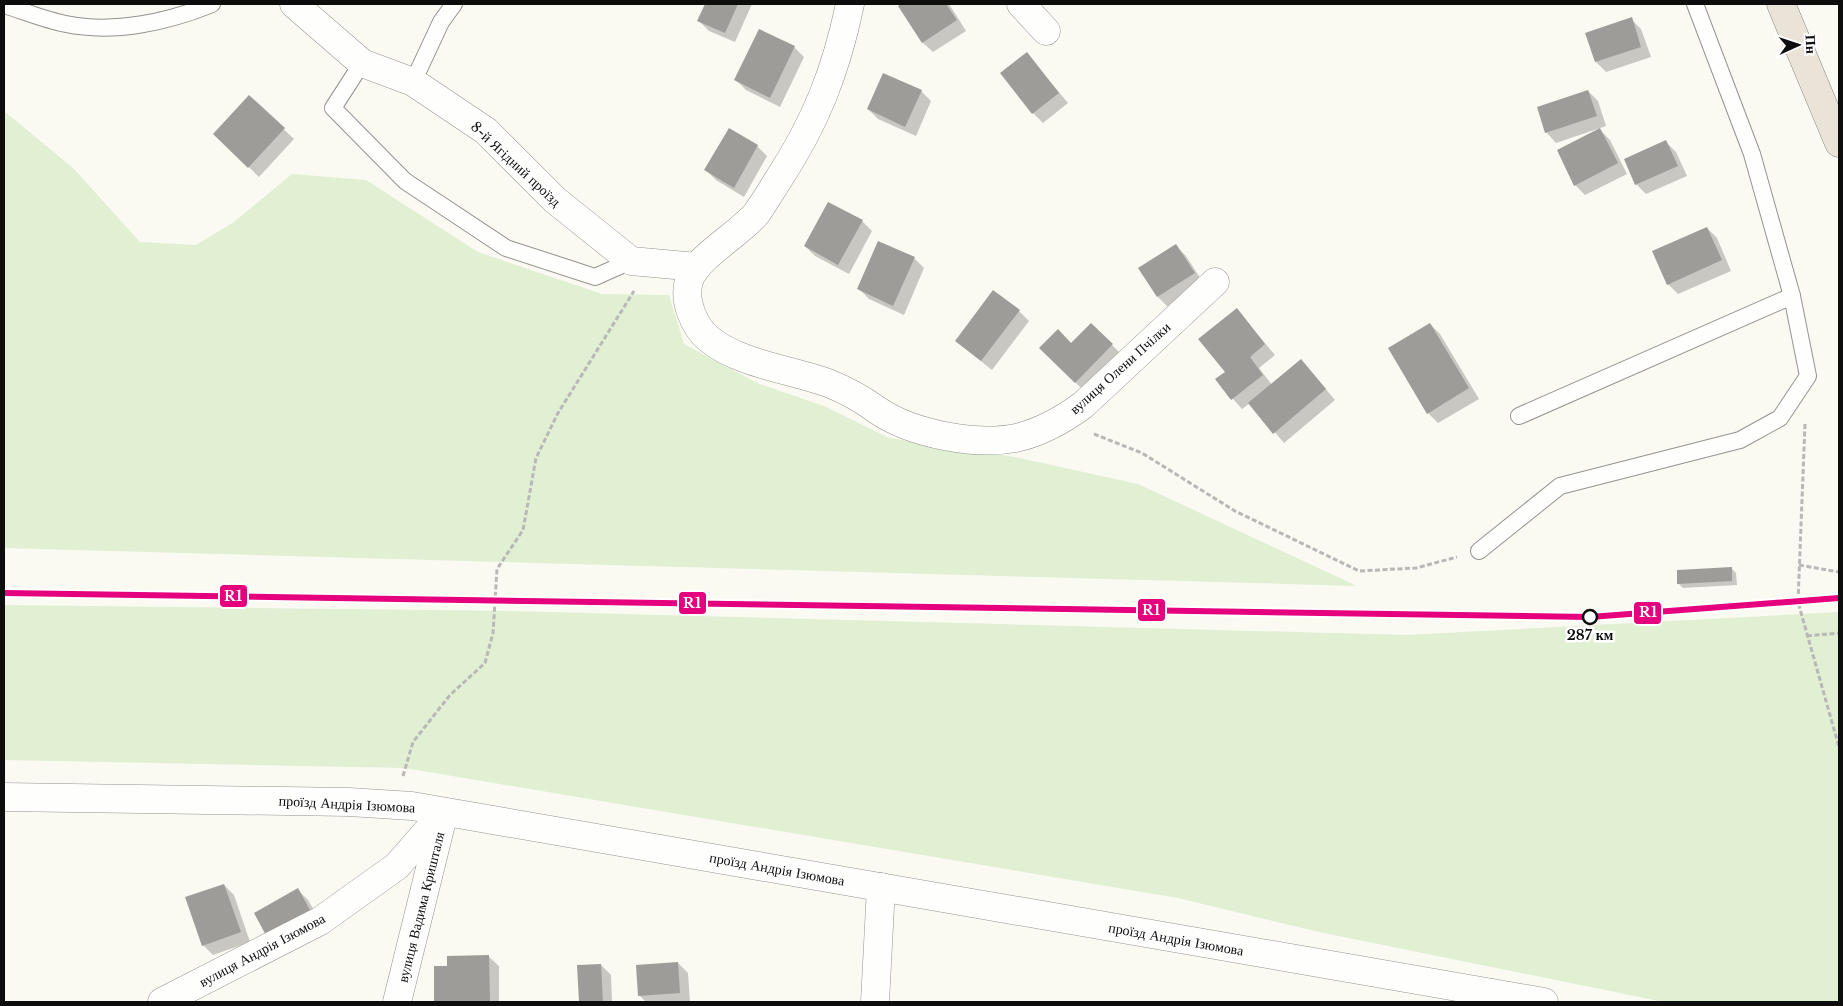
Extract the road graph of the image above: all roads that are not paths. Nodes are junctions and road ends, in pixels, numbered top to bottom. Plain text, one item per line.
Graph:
1 (212, 4) edge
2 (294, 4) edge
3 (454, 4) edge
4 (850, 4) edge
5 (1021, 4) edge
6 (1695, 4) edge
7 (1781, 4) edge
8 (4, 5) edge
9 (1046, 31) dead end
10 (362, 64) junction
11 (413, 82) junction
12 (1839, 143) edge
13 (641, 262) junction
14 (697, 267) junction
15 (1215, 282) dead end
16 (1792, 296) junction
17 (1519, 416) dead end
18 (1479, 551) road end
19 (4, 797) edge
20 (444, 812) junction
21 (881, 887) junction
22 (162, 1002) edge
23 (397, 1002) edge
24 (875, 1002) edge
25 (1544, 1002) edge

1 - 8 lane
2 - 10 street, 8-й Ягідний проїзд
3 - 11 lane
4 - 14 street, вулиця Олени Пчілки
5 - 9 street
6 - 16 lane
7 - 12 highway
10 - 11 street, 8-й Ягідний проїзд
10 - 13 lane
11 - 13 street, 8-й Ягідний проїзд
13 - 14 street
14 - 15 street, вулиця Олени Пчілки
16 - 17 lane
16 - 18 lane
19 - 20 street, проїзд Андрія Ізюмова
20 - 21 street, проїзд Андрія Ізюмова
20 - 22 street, вулиця Андрія Ізюмова
20 - 23 street, вулиця Вадима Кришталя
21 - 24 street
21 - 25 street, проїзд Андрія Ізюмова

